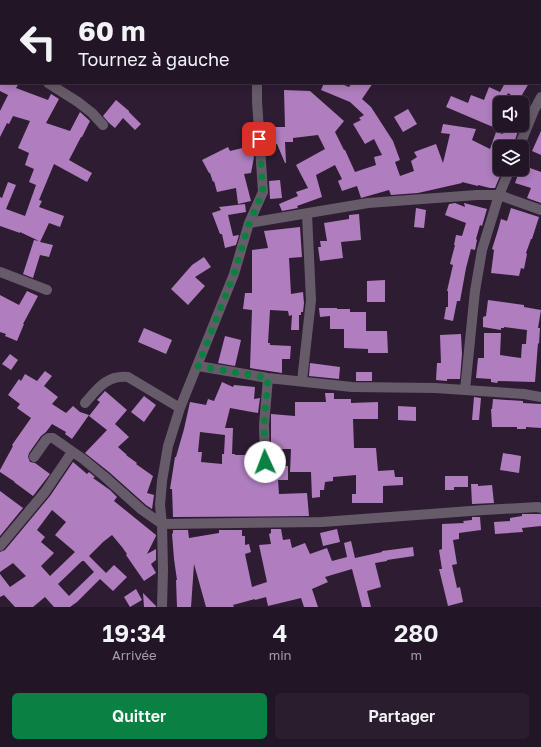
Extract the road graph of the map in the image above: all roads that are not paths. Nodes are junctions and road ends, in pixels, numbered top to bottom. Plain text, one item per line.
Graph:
1 (50, 84) edge
2 (257, 84) edge
3 (541, 97) edge
4 (103, 125) dead end
5 (522, 140) edge
6 (507, 176) edge
7 (499, 195) junction
8 (541, 210) edge
9 (307, 214) junction
10 (249, 223) junction
11 (0, 272) edge
12 (47, 290) dead end
13 (198, 366) junction
14 (268, 378) junction
15 (302, 381) junction
16 (465, 390) junction
17 (541, 397) edge
18 (85, 403) dead end
19 (180, 408) junction
20 (72, 452) junction
21 (34, 457) dead end
22 (265, 462) dead end
23 (541, 508) edge
24 (162, 524) junction
25 (0, 546) edge
26 (162, 607) edge

1 - 4 street
2 - 10 street
3 - 5 street
6 - 7 street
7 - 8 street
7 - 9 street
7 - 16 street
9 - 10 street
9 - 15 street
10 - 13 street
11 - 12 street
13 - 14 street
13 - 19 street
14 - 15 street
14 - 22 street
15 - 16 street
16 - 17 street
18 - 19 street
19 - 24 street
20 - 21 street
20 - 24 street
20 - 25 street
23 - 24 street
24 - 26 street

